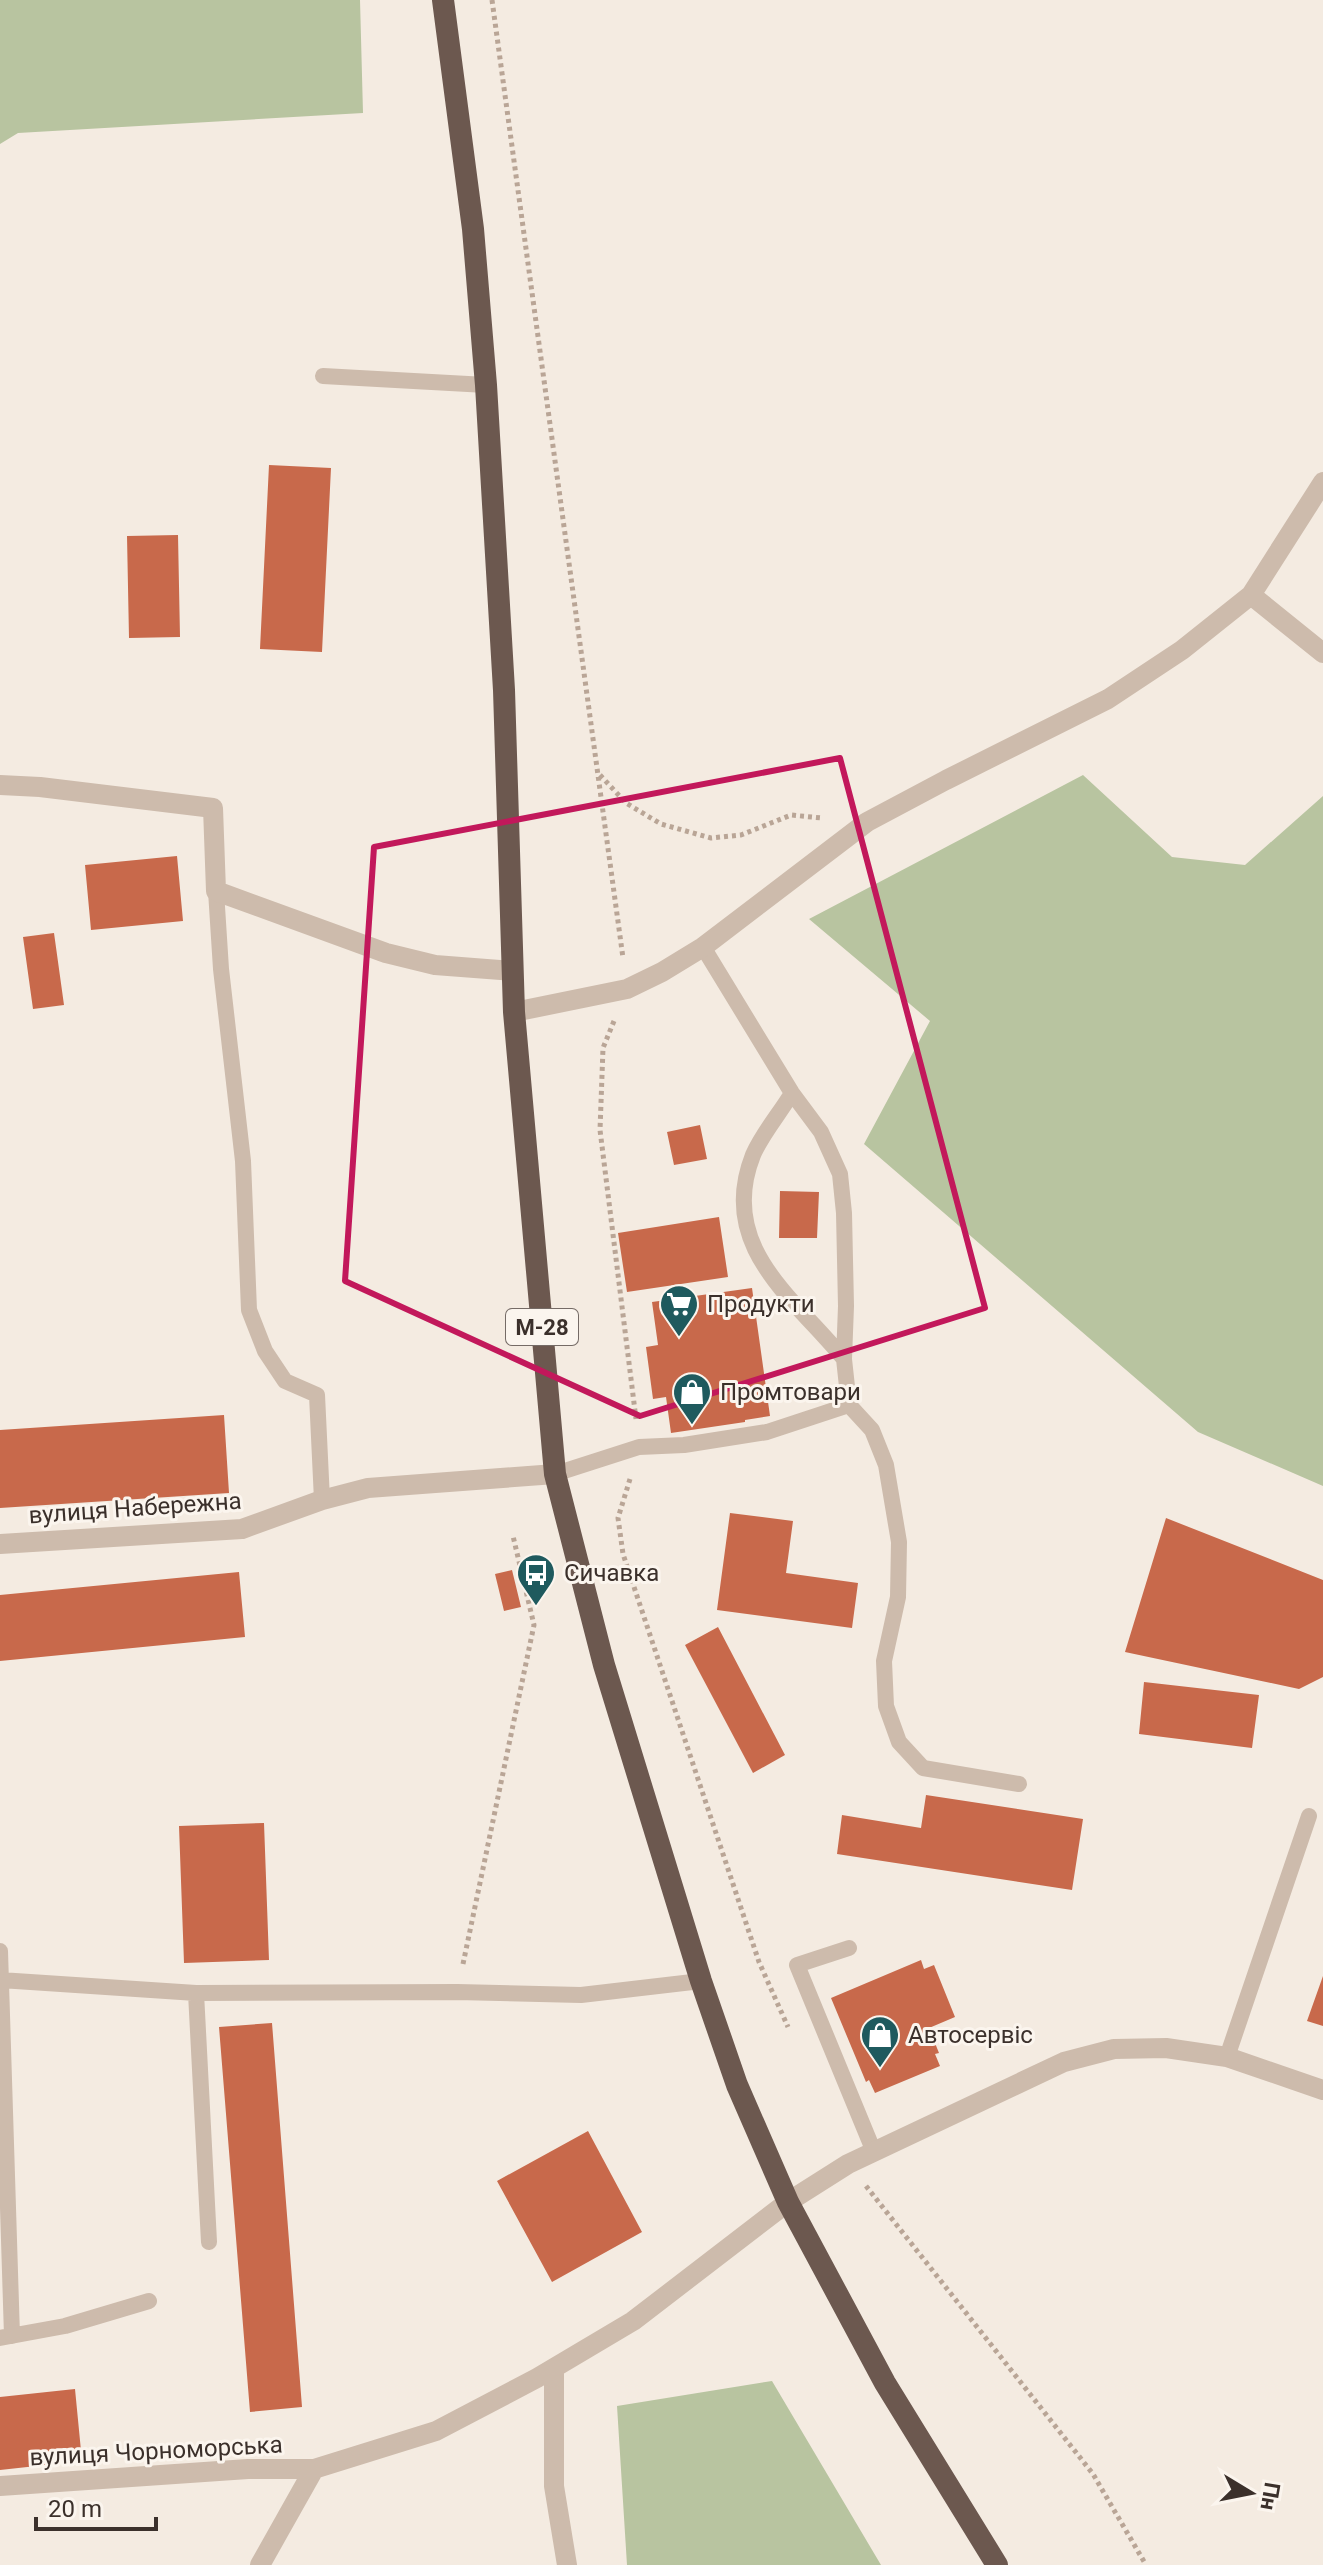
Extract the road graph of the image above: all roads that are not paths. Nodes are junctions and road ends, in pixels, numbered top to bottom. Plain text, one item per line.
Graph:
1 (443, 0) edge
2 (323, 376) dead end
3 (486, 385) junction
4 (1323, 482) edge
5 (1251, 595) junction
6 (1323, 653) edge
7 (0, 785) edge
8 (216, 891) junction
9 (703, 947) junction
10 (512, 971) junction
11 (514, 1012) junction
12 (792, 1093) junction
13 (844, 1359) junction
14 (849, 1405) junction
15 (555, 1474) junction
16 (322, 1500) junction
17 (0, 1544) edge
18 (1019, 1784) dead end
19 (1309, 1816) dead end
20 (849, 1948) dead end
21 (0, 1951) edge
22 (1, 1981) edge
23 (701, 1981) junction
24 (196, 1993) junction
25 (1227, 2057) junction
26 (1323, 2090) edge
27 (874, 2152) junction
28 (788, 2202) junction
29 (209, 2242) dead end
30 (149, 2301) dead end
31 (6, 2337) edge
32 (554, 2368) junction
33 (314, 2469) junction
34 (0, 2486) edge
35 (260, 2565) edge
36 (567, 2565) edge
37 (997, 2565) edge

1 - 3 highway, М-28
2 - 3 lane
3 - 10 highway, М-28
4 - 5 street
5 - 6 street
5 - 9 street
7 - 8 street
8 - 10 street
8 - 16 lane
9 - 11 street
9 - 12 lane
10 - 11 highway, М-28
11 - 15 highway, М-28
12 - 13 lane
12 - 13 lane
13 - 14 lane
14 - 15 lane
14 - 18 lane
15 - 16 street, вулиця Набережна
15 - 23 highway, М-28
16 - 17 street, вулиця Набережна
19 - 25 lane
20 - 27 lane
21 - 22 lane
22 - 24 lane
22 - 31 lane
23 - 24 lane
23 - 28 highway, М-28
24 - 29 lane
25 - 26 street, вулиця Чорноморська
25 - 27 street, вулиця Чорноморська
27 - 28 street, вулиця Чорноморська
28 - 32 street, вулиця Чорноморська
28 - 37 highway, М-28
30 - 31 lane
32 - 33 street, вулиця Чорноморська
32 - 36 street
33 - 34 street, вулиця Чорноморська
33 - 35 street

